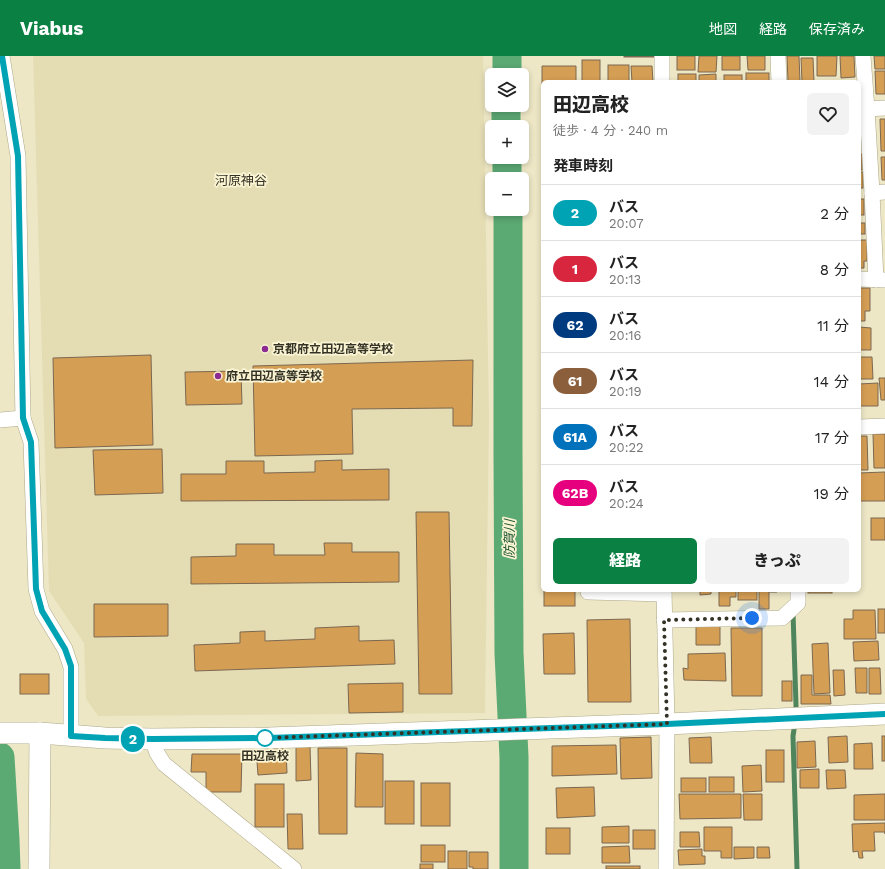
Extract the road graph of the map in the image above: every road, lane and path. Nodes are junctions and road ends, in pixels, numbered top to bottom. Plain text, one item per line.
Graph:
1 (2, 56) edge
2 (662, 56) edge
3 (778, 56) edge
4 (863, 56) edge
5 (662, 80) edge
6 (779, 80) edge
7 (885, 108) edge
8 (867, 109) junction
9 (878, 192) edge
10 (861, 279) edge
11 (880, 280) edge
12 (23, 418) junction
13 (0, 420) edge
14 (885, 426) edge
15 (861, 427) edge
16 (588, 592) edge
17 (664, 592) edge
18 (798, 592) edge
19 (664, 620) junction
20 (885, 714) edge
21 (667, 724) junction
22 (0, 733) edge
23 (30, 733) junction
24 (71, 736) junction
25 (152, 739) junction
26 (39, 869) edge
27 (294, 869) edge
28 (666, 869) edge

1 - 12 street
2 - 5 street
3 - 6 street
4 - 8 street
7 - 8 street
8 - 9 street
9 - 11 street
10 - 11 street
12 - 13 street
12 - 24 street
14 - 15 street
16 - 17 street
17 - 19 street
18 - 19 street
19 - 21 street
20 - 21 street
21 - 25 street
21 - 28 street
22 - 23 street
23 - 24 street
23 - 26 street
24 - 25 street
25 - 27 street

